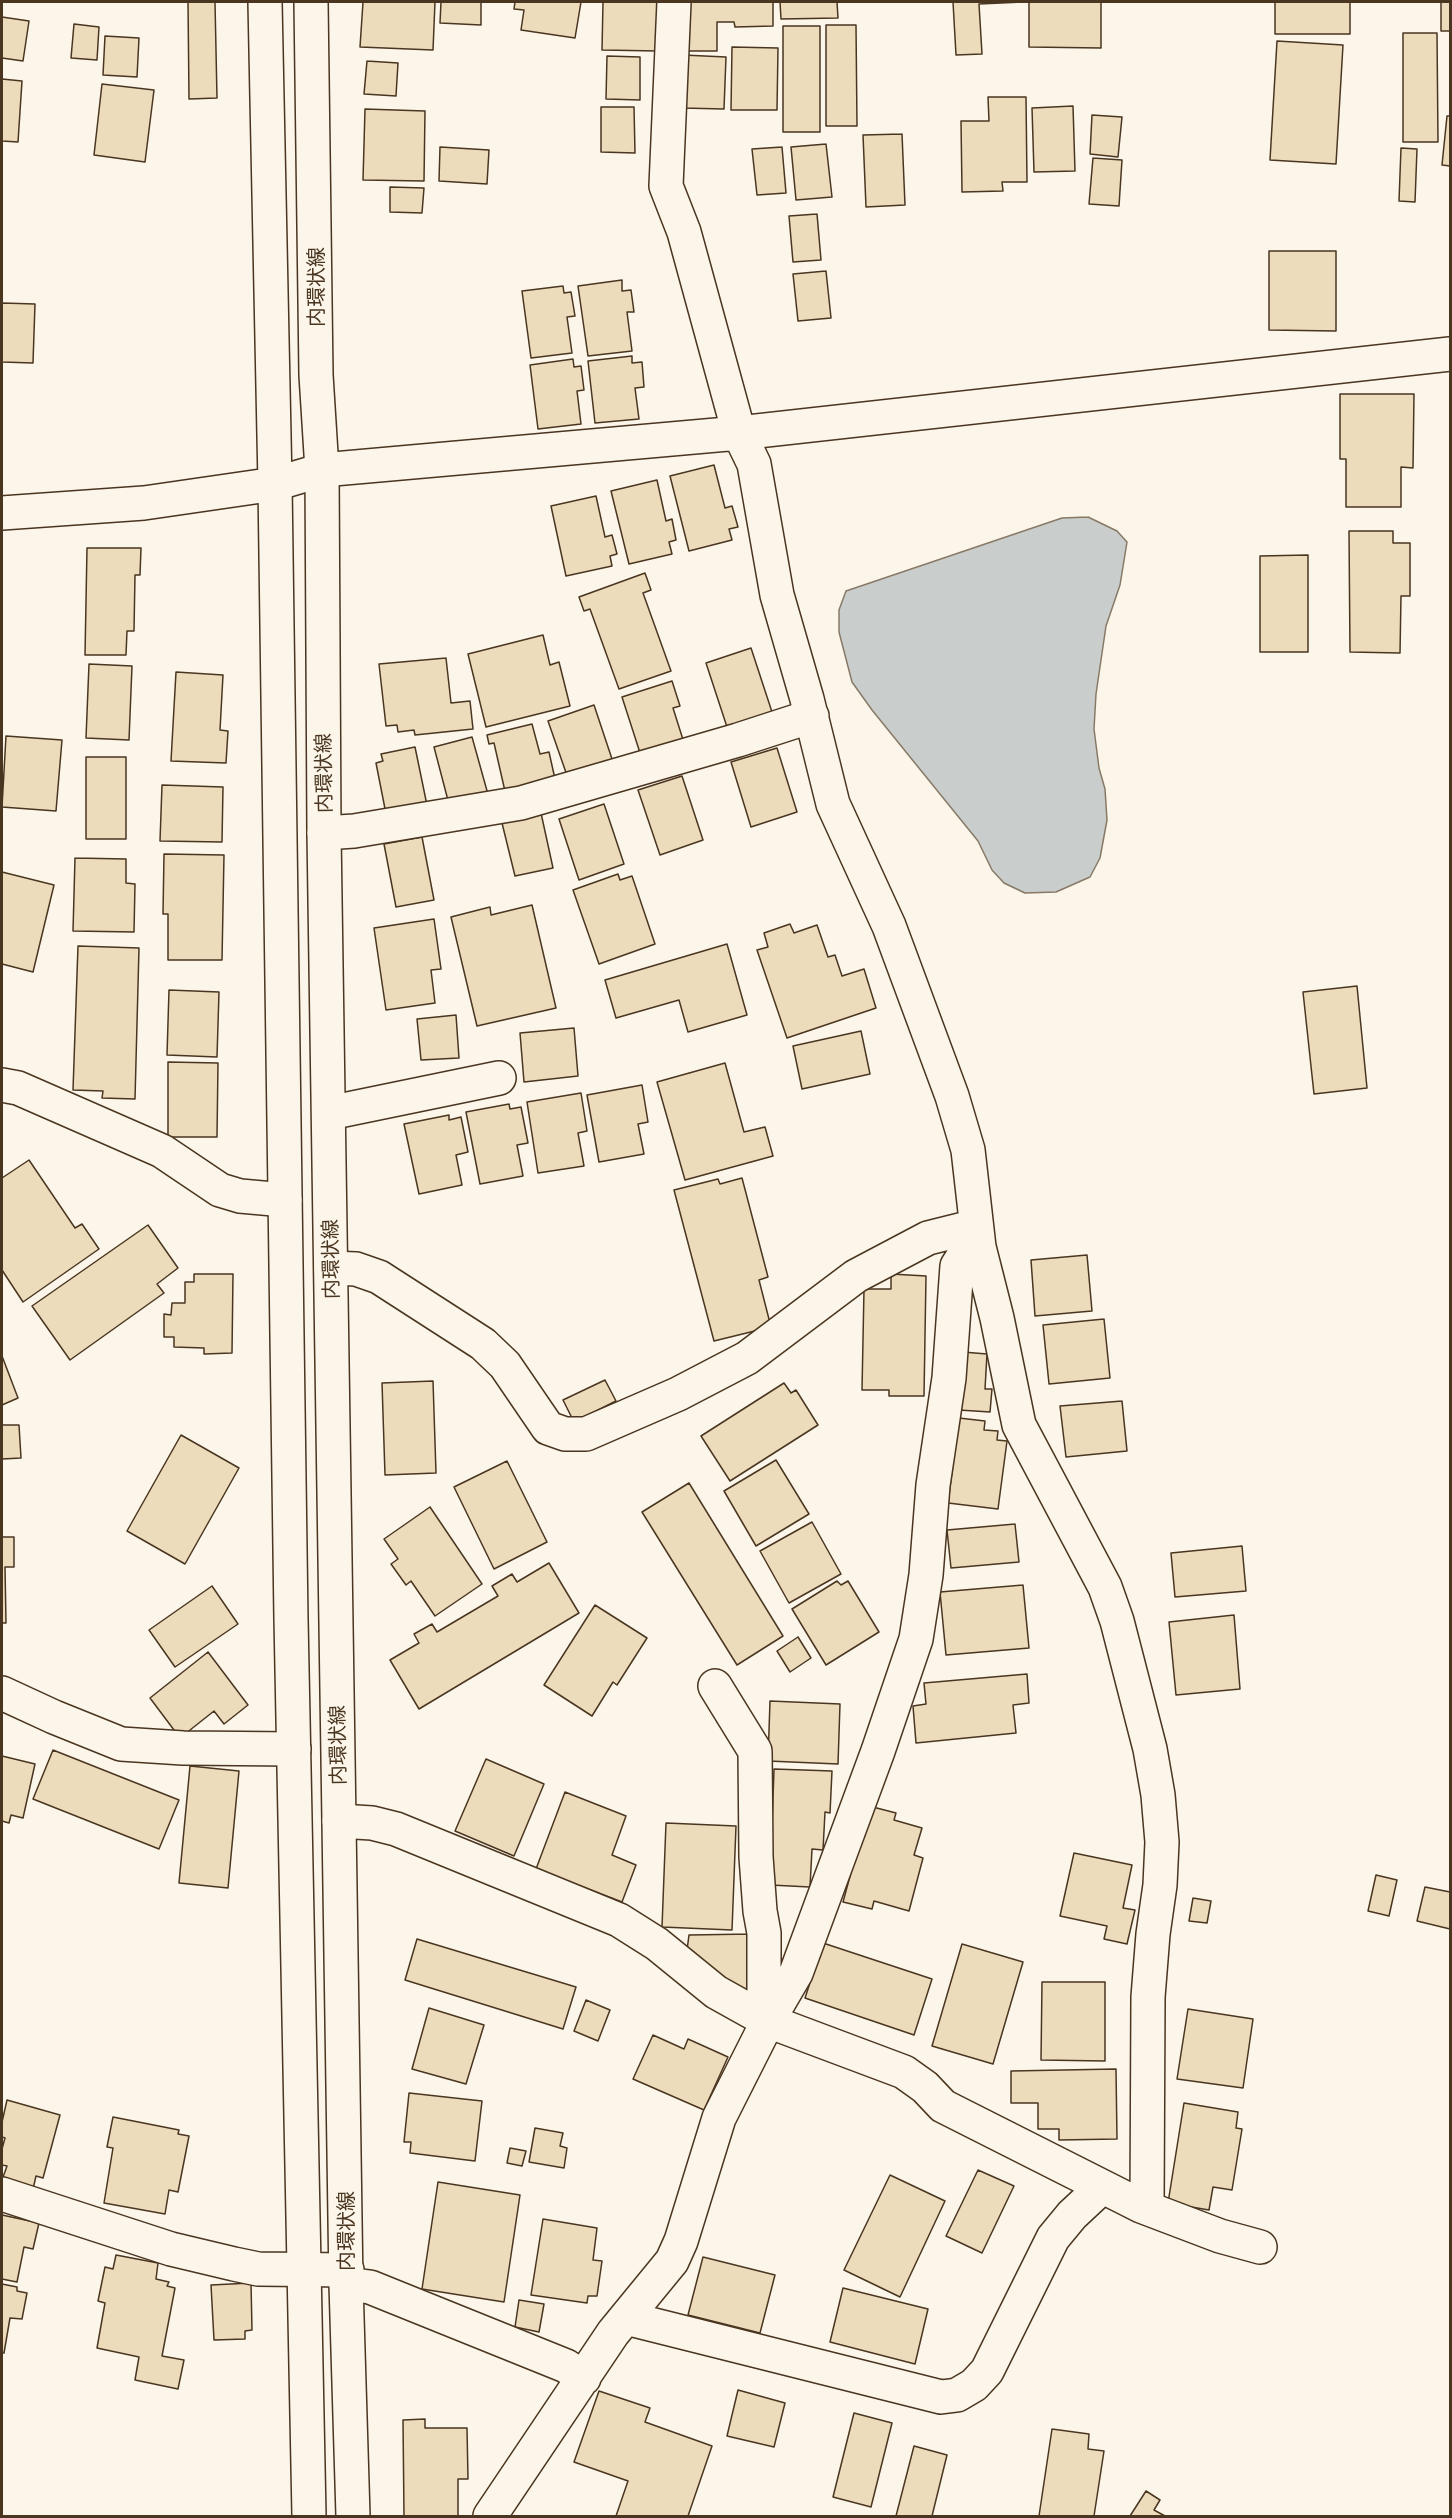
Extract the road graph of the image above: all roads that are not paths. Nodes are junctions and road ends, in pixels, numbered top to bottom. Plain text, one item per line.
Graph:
1 (265, 2) edge
2 (311, 2) edge
3 (674, 2) edge
4 (1450, 354) edge
5 (739, 433) junction
6 (322, 470) junction
7 (275, 484) junction
8 (2, 513) edge
9 (812, 716) junction
10 (324, 833) junction
11 (499, 1078) dead end
12 (2, 1085) edge
13 (329, 1113) junction
14 (285, 1200) junction
15 (978, 1237) junction
16 (331, 1268) junction
17 (715, 1686) dead end
18 (2, 1693) edge
19 (294, 1749) junction
20 (339, 1821) junction
21 (771, 2016) junction
22 (1102, 2187) junction
23 (2, 2194) edge
24 (1147, 2208) junction
25 (1260, 2247) dead end
26 (303, 2268) junction
27 (346, 2277) junction
28 (626, 2318) junction
29 (584, 2378) junction
30 (309, 2517) edge
31 (353, 2517) edge
32 (490, 2517) edge

1 - 7 street
2 - 6 street, 内環状線
3 - 5 street
4 - 5 street
5 - 6 street
5 - 9 street
6 - 7 street
6 - 10 street, 内環状線
7 - 8 street
7 - 14 street
9 - 10 street
9 - 15 street
10 - 13 street, 内環状線
11 - 13 street
12 - 14 street
13 - 16 street, 内環状線
14 - 19 street
15 - 16 street
15 - 21 street
15 - 24 street
16 - 20 street, 内環状線
17 - 21 street
18 - 19 street
19 - 26 street
20 - 21 street
20 - 27 street, 内環状線
21 - 22 street
21 - 28 street
22 - 24 street
22 - 28 street
23 - 26 street
24 - 25 street
26 - 27 street
26 - 30 street
27 - 29 street
27 - 31 street, 内環状線
28 - 29 street
29 - 32 street

